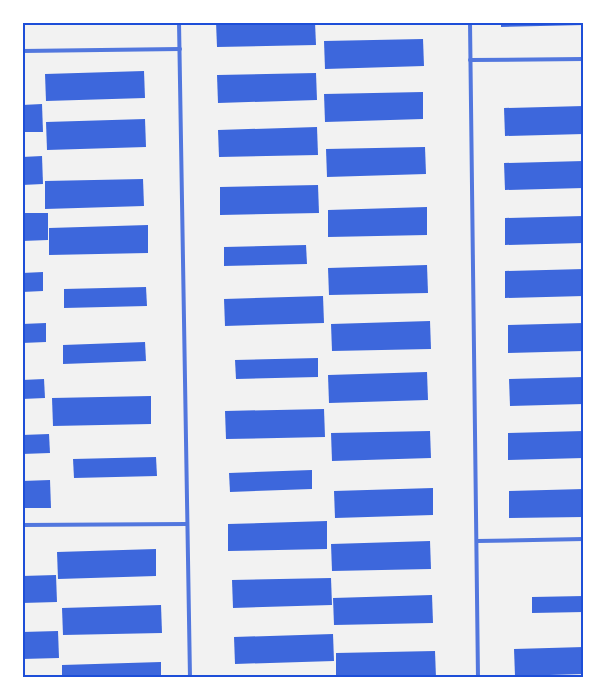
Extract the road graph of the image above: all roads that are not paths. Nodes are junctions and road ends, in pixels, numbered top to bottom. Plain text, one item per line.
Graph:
1 (179, 22) edge
2 (470, 22) edge
3 (180, 49) junction
4 (22, 51) edge
5 (584, 59) edge
6 (470, 60) junction
7 (22, 524) edge
8 (187, 524) junction
9 (477, 540) junction
10 (584, 540) edge
11 (190, 678) edge
12 (478, 678) edge

1 - 3 lane
2 - 6 lane
3 - 4 lane
3 - 8 lane
5 - 6 lane
6 - 9 lane
7 - 8 lane
8 - 11 lane
9 - 10 lane
9 - 12 lane

